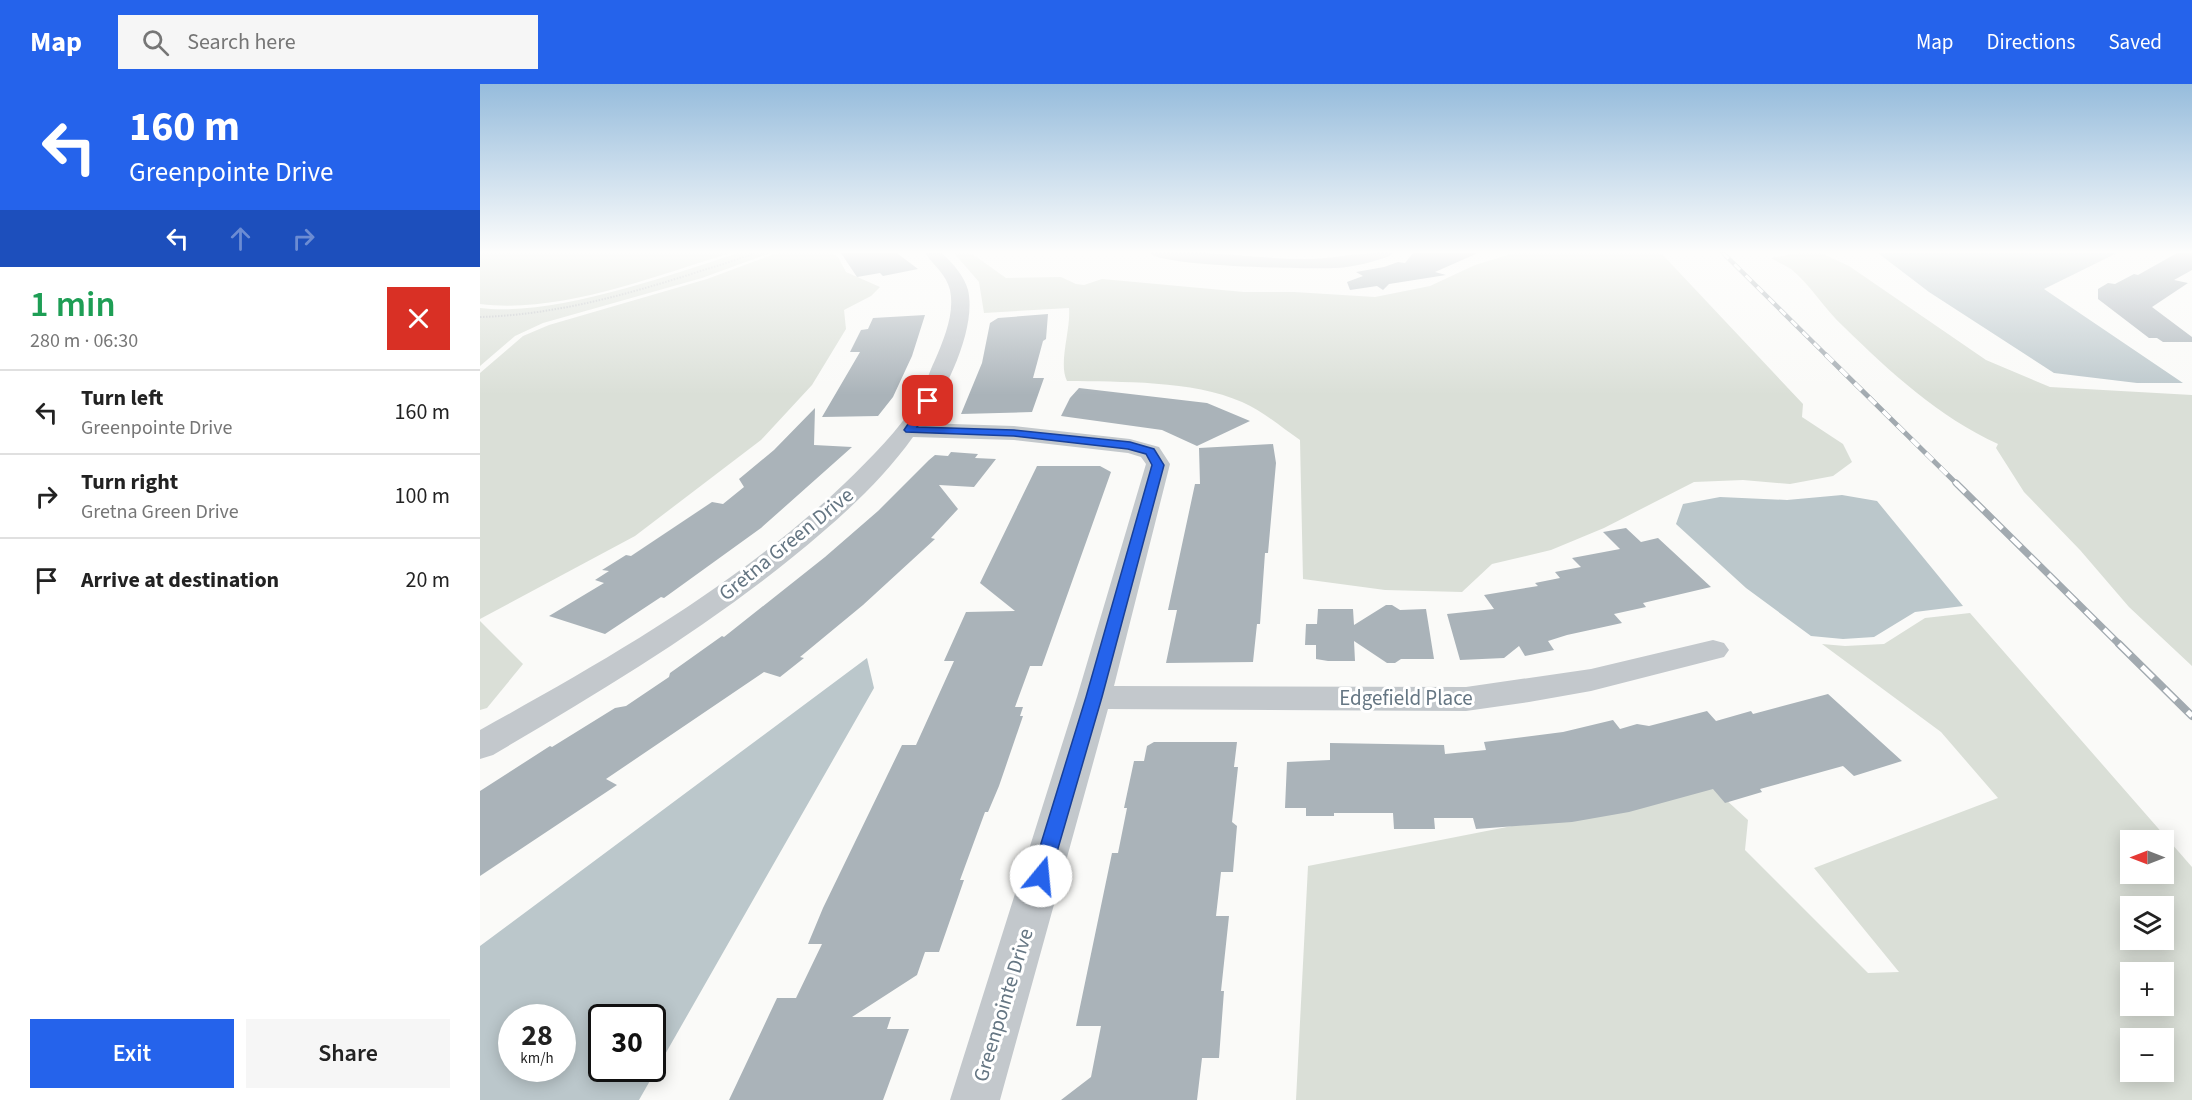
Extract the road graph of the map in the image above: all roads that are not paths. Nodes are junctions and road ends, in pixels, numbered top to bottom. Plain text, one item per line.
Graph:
1 (961, 300) edge
2 (910, 430) junction
3 (1713, 650) dead end
4 (1094, 697) junction
5 (480, 746) edge
6 (975, 1100) edge

1 - 2 street, Gretna Green Drive
2 - 4 street, Greenpointe Drive
2 - 5 street, Gretna Green Drive
3 - 4 street, Edgefield Place
4 - 6 street, Greenpointe Drive

